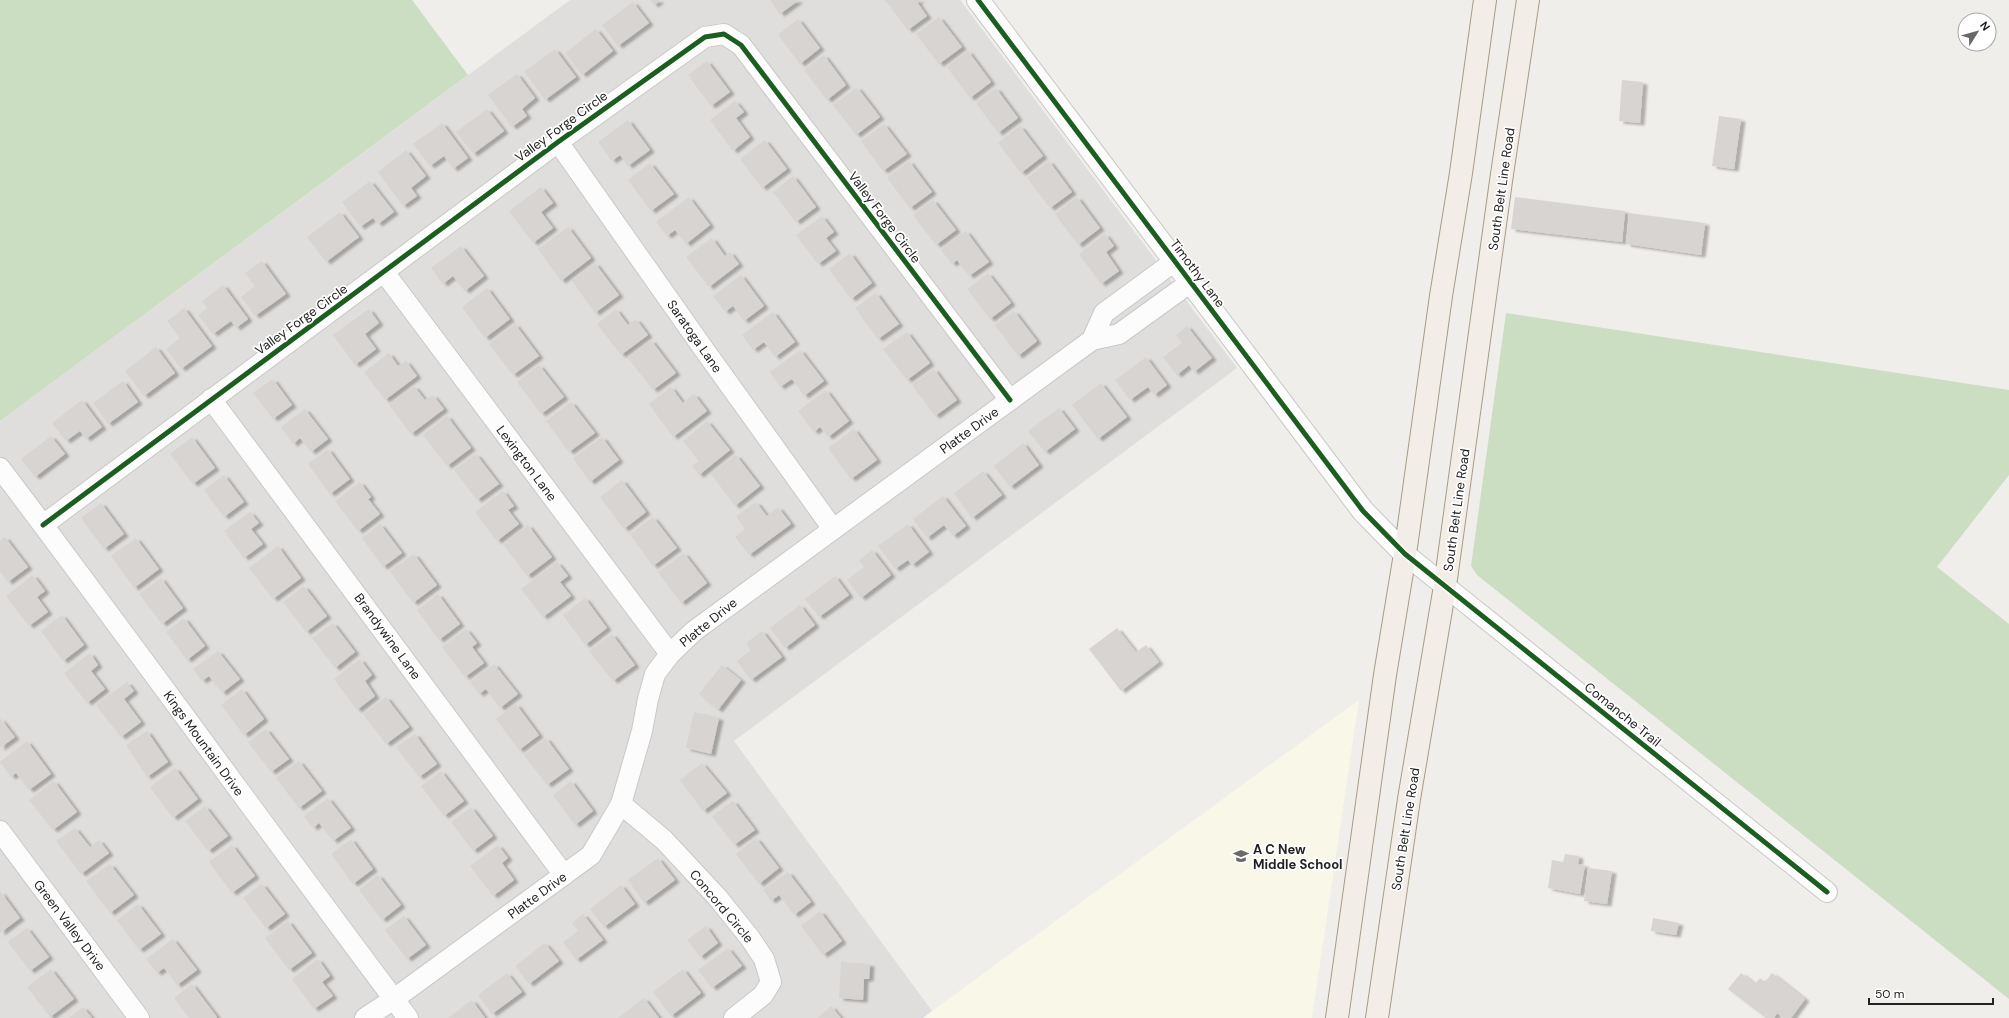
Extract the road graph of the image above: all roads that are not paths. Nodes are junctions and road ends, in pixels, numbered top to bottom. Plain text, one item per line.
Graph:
1 (978, 0) edge
2 (1485, 0) edge
3 (1528, 0) edge
4 (558, 142) junction
5 (1175, 261) junction
6 (384, 272) junction
7 (1191, 282) junction
8 (1092, 340) junction
9 (211, 399) junction
10 (1010, 400) junction
11 (0, 468) edge
12 (43, 525) junction
13 (833, 529) junction
14 (1406, 554) junction
15 (1445, 586) junction
16 (670, 654) junction
17 (621, 804) junction
18 (0, 831) edge
19 (564, 875) junction
20 (1827, 892) dead end
21 (394, 999) junction
22 (139, 1018) edge
23 (365, 1018) edge
24 (408, 1018) edge
25 (734, 1018) edge
26 (1337, 1018) edge
27 (1377, 1018) edge

1 - 5 street, Timothy Lane
2 - 14 main road
3 - 15 main road, South Belt Line Road
4 - 6 street, Valley Forge Circle
4 - 10 street, Valley Forge Circle
4 - 13 street, Saratoga Lane
5 - 7 street, Timothy Lane
5 - 8 street, Platte Drive
6 - 9 street, Valley Forge Circle
6 - 16 street, Lexington Lane
7 - 8 street, Platte Drive
7 - 14 street, Timothy Lane
8 - 10 street, Platte Drive
9 - 12 street, Valley Forge Circle
9 - 19 street, Brandywine Lane
10 - 13 street, Platte Drive
11 - 12 street, Kings Mountain Drive
12 - 21 street, Kings Mountain Drive
13 - 16 street, Platte Drive
14 - 15 street, Comanche Trail
14 - 26 main road
15 - 20 street, Comanche Trail
15 - 27 main road, South Belt Line Road
16 - 17 street, Platte Drive
17 - 19 street, Platte Drive
17 - 25 street, Concord Circle
18 - 22 street, Green Valley Drive
19 - 21 street, Platte Drive
21 - 23 street, Platte Drive
21 - 24 street, Kings Mountain Drive

